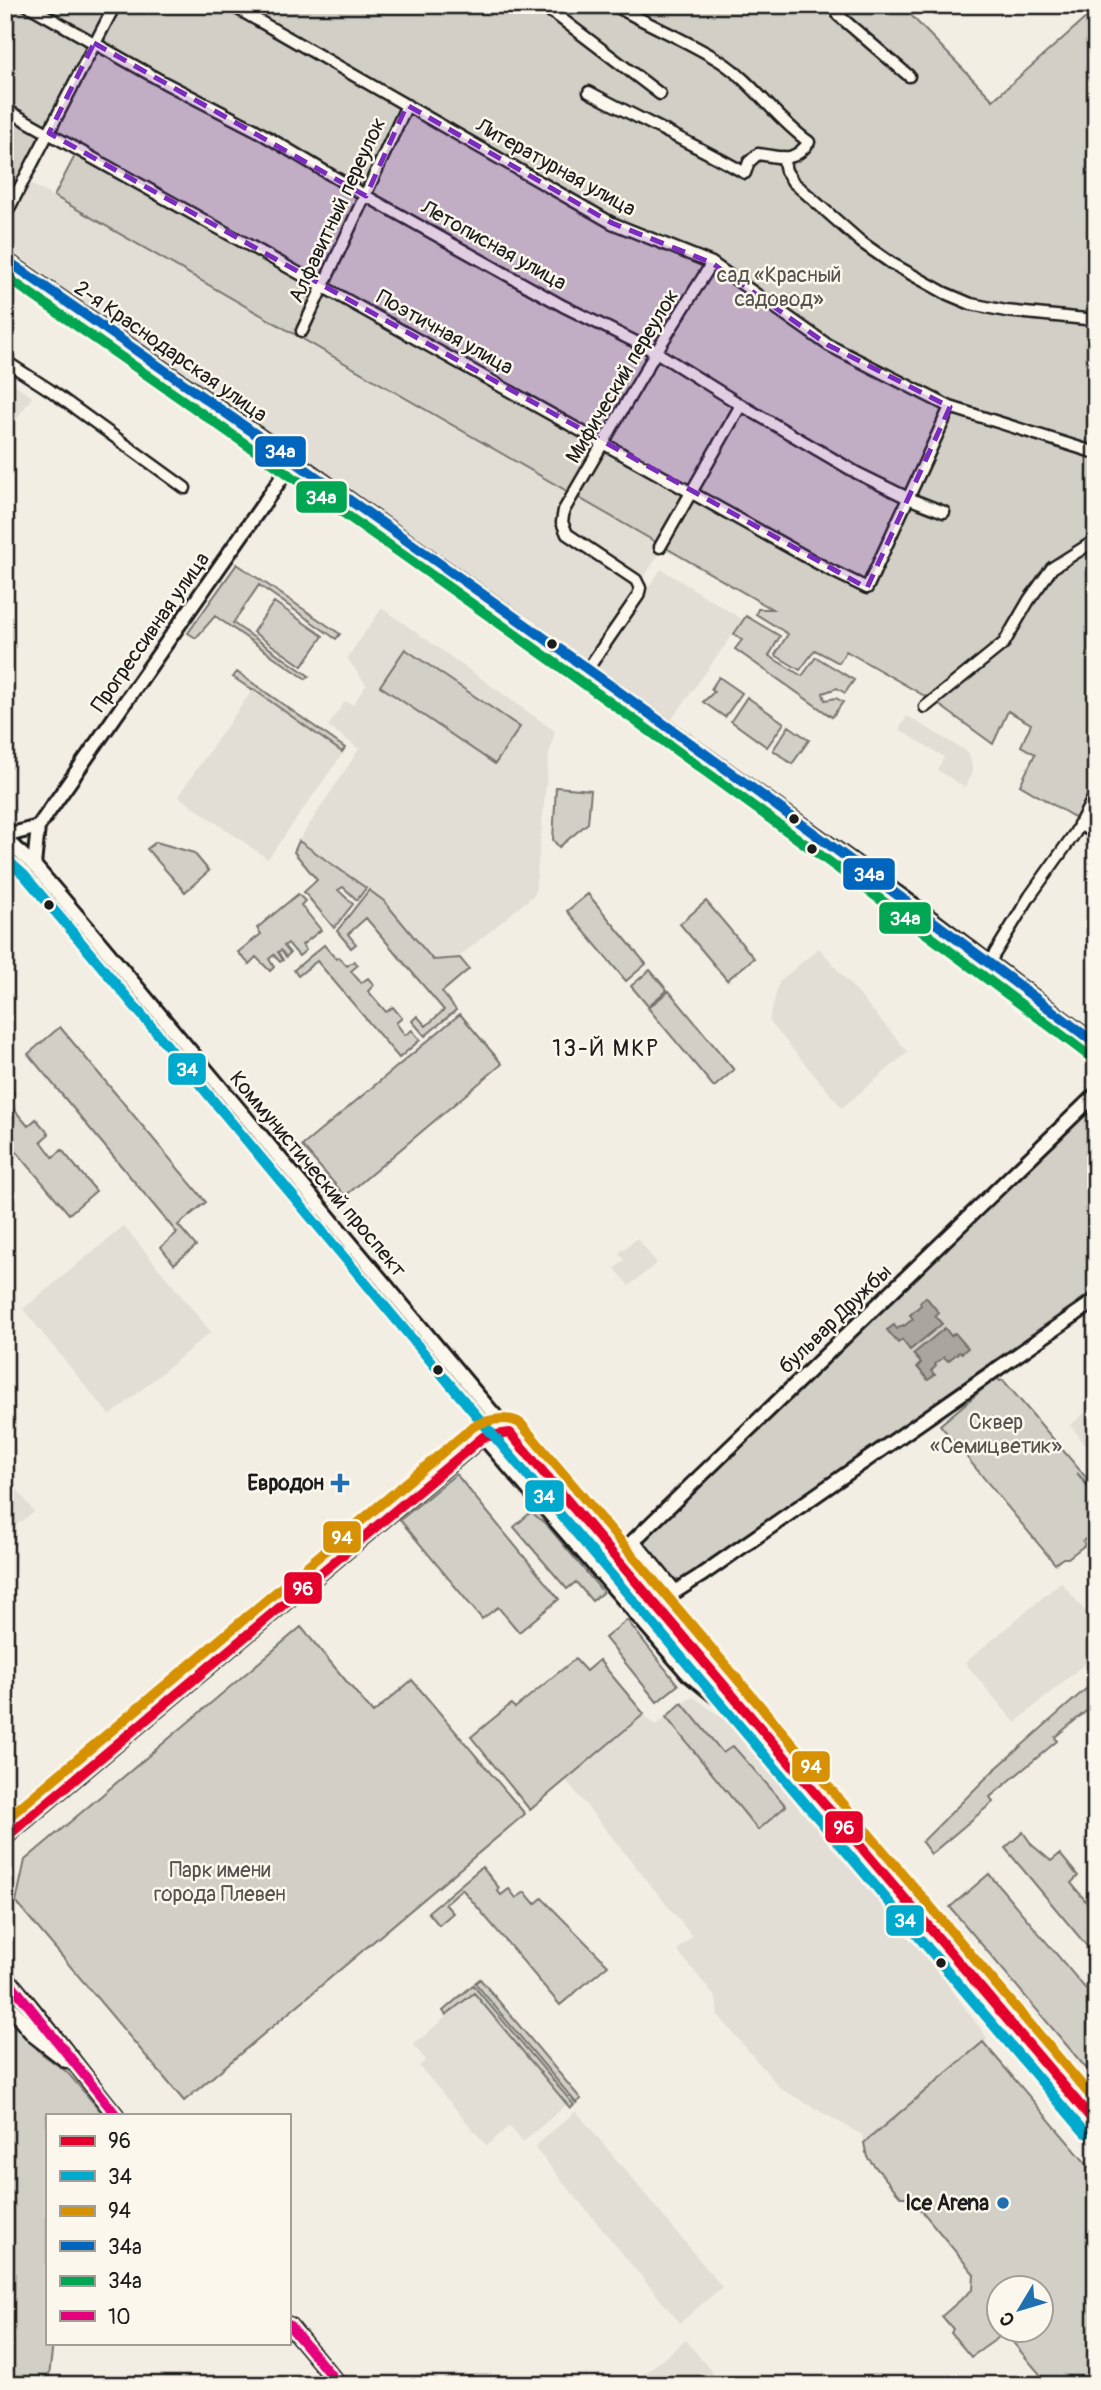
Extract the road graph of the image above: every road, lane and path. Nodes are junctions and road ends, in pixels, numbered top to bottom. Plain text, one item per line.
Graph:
1 (27, 5) edge
2 (115, 5) edge
3 (231, 5) edge
4 (540, 5) edge
5 (614, 5) edge
6 (834, 5) edge
7 (94, 43) junction
8 (909, 76) dead end
9 (589, 92) dead end
10 (660, 94) dead end
11 (407, 105) junction
12 (5, 109) edge
13 (49, 133) junction
14 (783, 157) junction
15 (366, 196) junction
16 (5, 216) edge
17 (5, 259) edge
18 (712, 263) junction
19 (323, 285) junction
20 (1096, 320) edge
21 (302, 331) dead end
22 (656, 352) junction
23 (5, 361) edge
24 (741, 405) junction
25 (950, 407) junction
26 (604, 443) junction
27 (1096, 453) edge
28 (294, 460) junction
29 (185, 488) dead end
30 (692, 492) junction
31 (908, 498) junction
32 (944, 512) dead end
33 (1096, 540) edge
34 (660, 547) dead end
35 (587, 670) junction
36 (925, 707) dead end
37 (1096, 793) edge
38 (1079, 824) junction
39 (38, 827) junction
40 (1096, 834) edge
41 (5, 837) edge
42 (34, 865) junction
43 (989, 962) junction
44 (1096, 1044) edge
45 (1096, 1094) edge
46 (1096, 1300) edge
47 (489, 1409) junction
48 (510, 1433) junction
49 (483, 1437) junction
50 (634, 1540) junction
51 (617, 1557) junction
52 (600, 1573) junction
53 (676, 1591) junction
54 (656, 1603) junction
55 (637, 1616) junction
56 (772, 1742) junction
57 (5, 1838) edge
58 (5, 1976) edge
59 (5, 2001) edge
60 (78, 2070) junction
61 (115, 2114) edge
62 (1096, 2124) edge
63 (290, 2326) edge
64 (339, 2385) edge

1 - 7 street, Летописная улица
2 - 7 street
3 - 11 street, Литературная улица
4 - 10 street
5 - 14 street
6 - 8 street
7 - 13 street
7 - 15 street, Летописная улица
9 - 14 street
11 - 15 street, Алфавитный переулок
11 - 18 street, Литературная улица
12 - 13 street, Поэтичная улица
13 - 16 street
13 - 19 street, Поэтичная улица
14 - 20 street
15 - 19 street, Алфавитный переулок
15 - 22 street, Летописная улица
17 - 28 street, 2-я Краснодарская улица
18 - 22 street, Мифический переулок
18 - 25 street, Литературная улица
19 - 21 street, Алфавитный переулок
19 - 26 street, Поэтичная улица
22 - 24 street, Летописная улица
22 - 26 street, Мифический переулок
23 - 29 street
24 - 30 street
24 - 31 street, Летописная улица
25 - 27 street, Литературная улица
25 - 31 street
26 - 30 street, Поэтичная улица
26 - 35 street, Мифический переулок
28 - 35 street, 2-я Краснодарская улица
28 - 39 street, Прогрессивная улица
30 - 31 street, Поэтичная улица
30 - 34 street
31 - 32 street, Летописная улица
33 - 36 street
35 - 43 street, 2-я Краснодарская улица
37 - 38 street
38 - 40 street
38 - 43 street
39 - 41 street
39 - 42 street
41 - 42 street, Коммунистический проспект
42 - 47 street, Коммунистический проспект
43 - 44 street, 2-я Краснодарская улица
45 - 50 street, бульвар Дружбы
46 - 53 street
47 - 48 street, Коммунистический проспект
47 - 49 street
48 - 49 street
48 - 51 street, Коммунистический проспект
49 - 52 street, Коммунистический проспект
49 - 57 street
50 - 51 street, бульвар Дружбы
50 - 53 street
51 - 52 street, бульвар Дружбы
51 - 54 street, Коммунистический проспект
52 - 55 street, Коммунистический проспект
53 - 54 street
54 - 55 street
54 - 56 street, Коммунистический проспект
55 - 56 street, Коммунистический проспект
56 - 62 street, Коммунистический проспект
58 - 60 main road
59 - 60 main road
60 - 61 main road
63 - 64 main road

